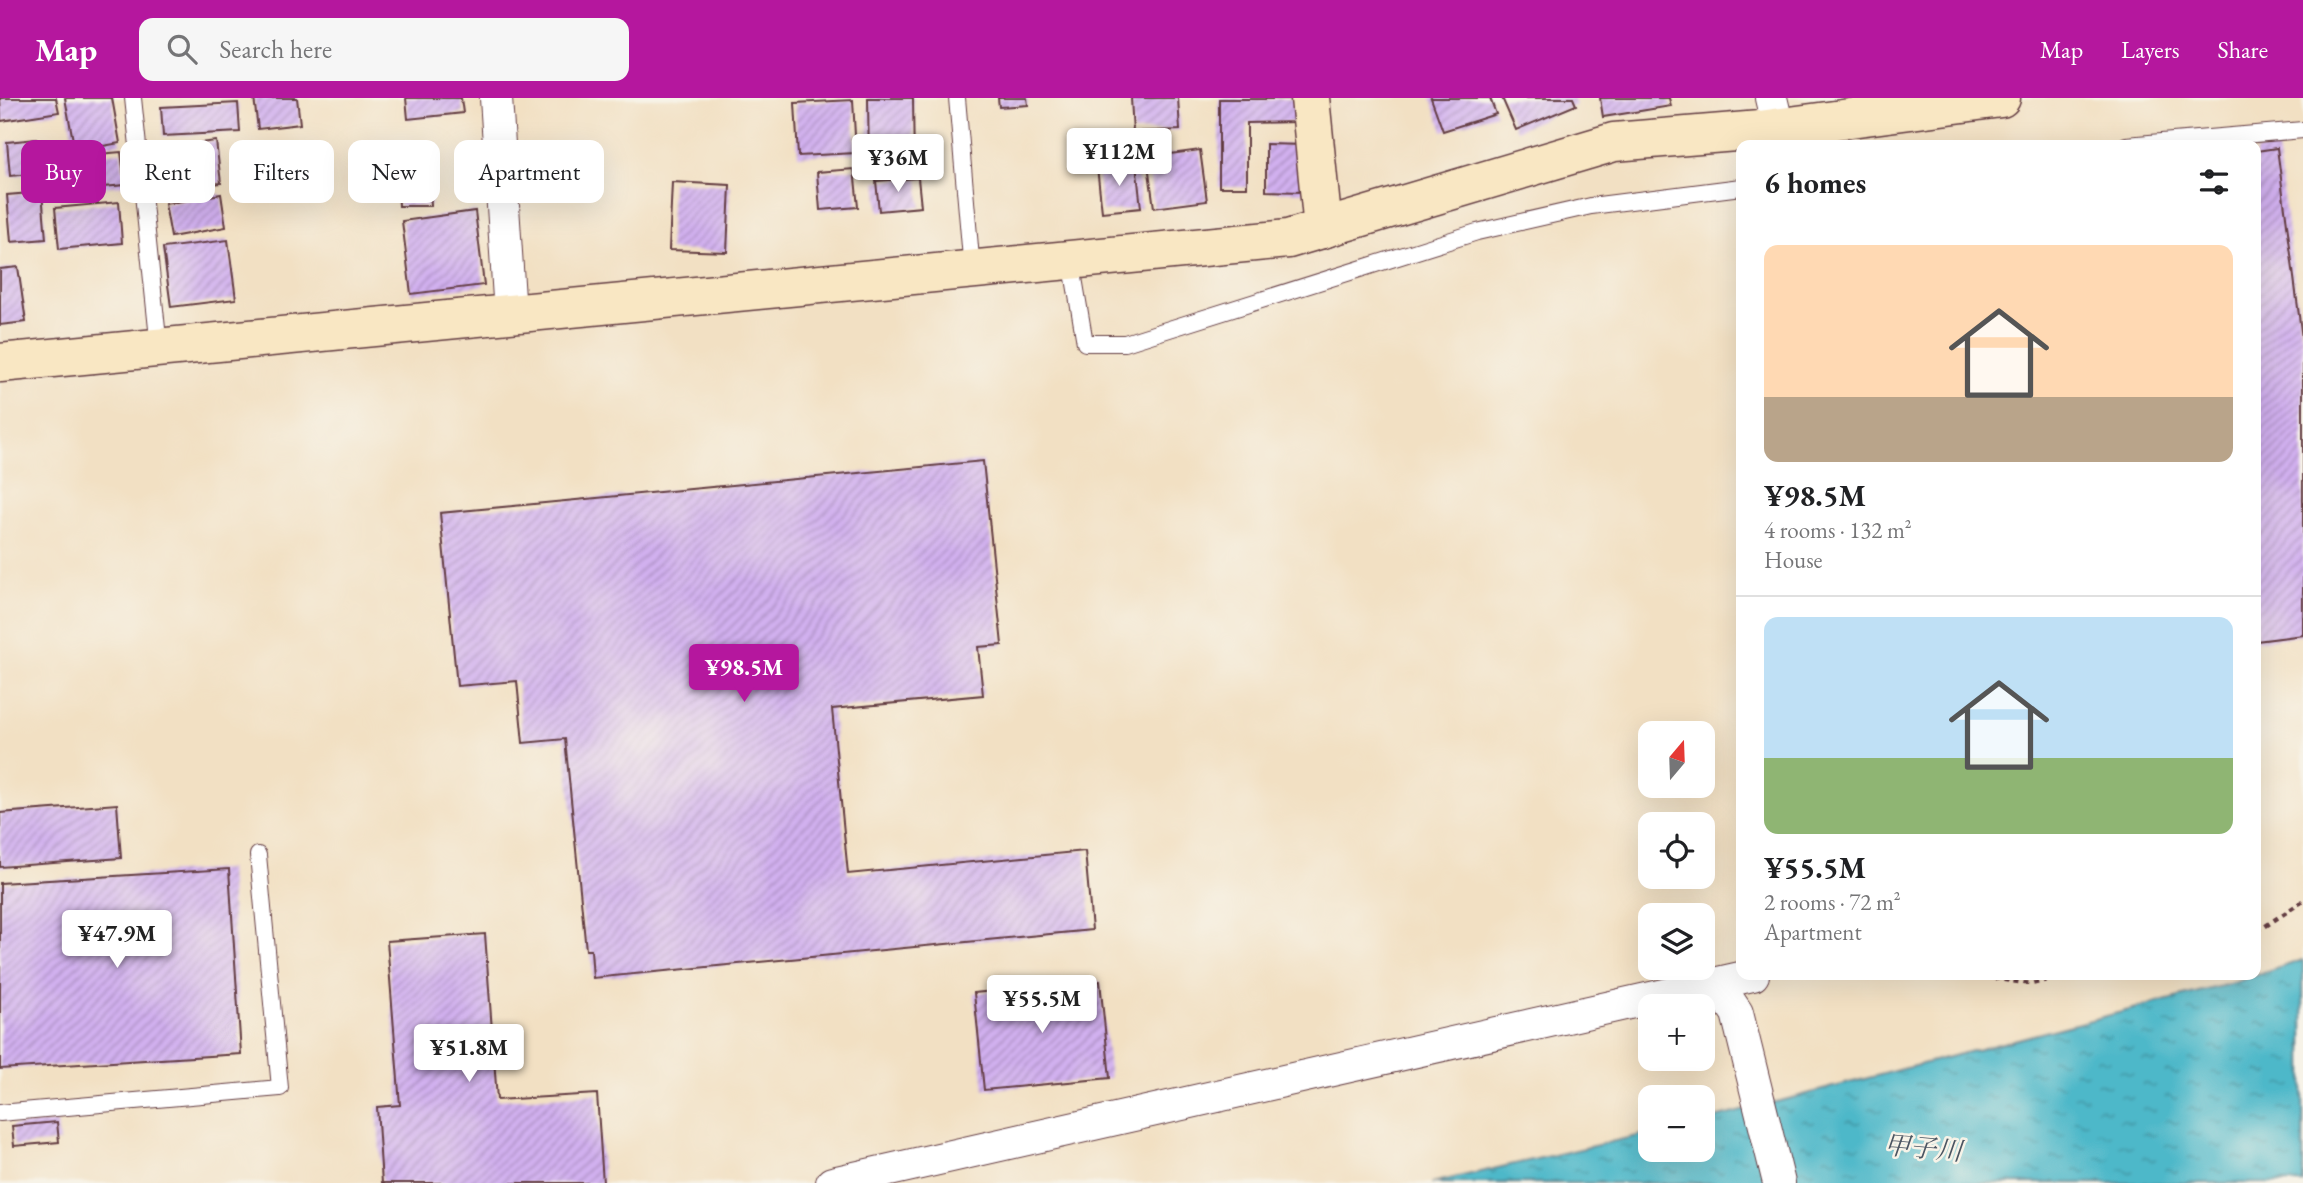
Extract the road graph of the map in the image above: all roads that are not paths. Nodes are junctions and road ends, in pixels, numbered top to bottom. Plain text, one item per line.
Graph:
1 (133, 98) edge
2 (957, 98) edge
3 (1310, 98) edge
4 (2001, 98) edge
5 (503, 99) edge
6 (1775, 113) edge
7 (2303, 130) edge
8 (2185, 140) edge
9 (1736, 188) edge
10 (1323, 229) junction
11 (1071, 260) junction
12 (972, 270) junction
13 (510, 314) junction
14 (159, 348) junction
15 (0, 363) edge
16 (258, 855) dead end
17 (1736, 979) edge
18 (1717, 983) junction
19 (0, 1113) edge
20 (832, 1183) edge
21 (1779, 1183) edge

1 - 14 lane
2 - 12 lane
3 - 10 street
4 - 6 street
5 - 13 street
6 - 10 street
7 - 8 lane
9 - 11 lane
10 - 11 street
11 - 12 street
12 - 13 street
13 - 14 street
14 - 15 street
16 - 19 lane
17 - 18 street
18 - 20 street
18 - 21 street

